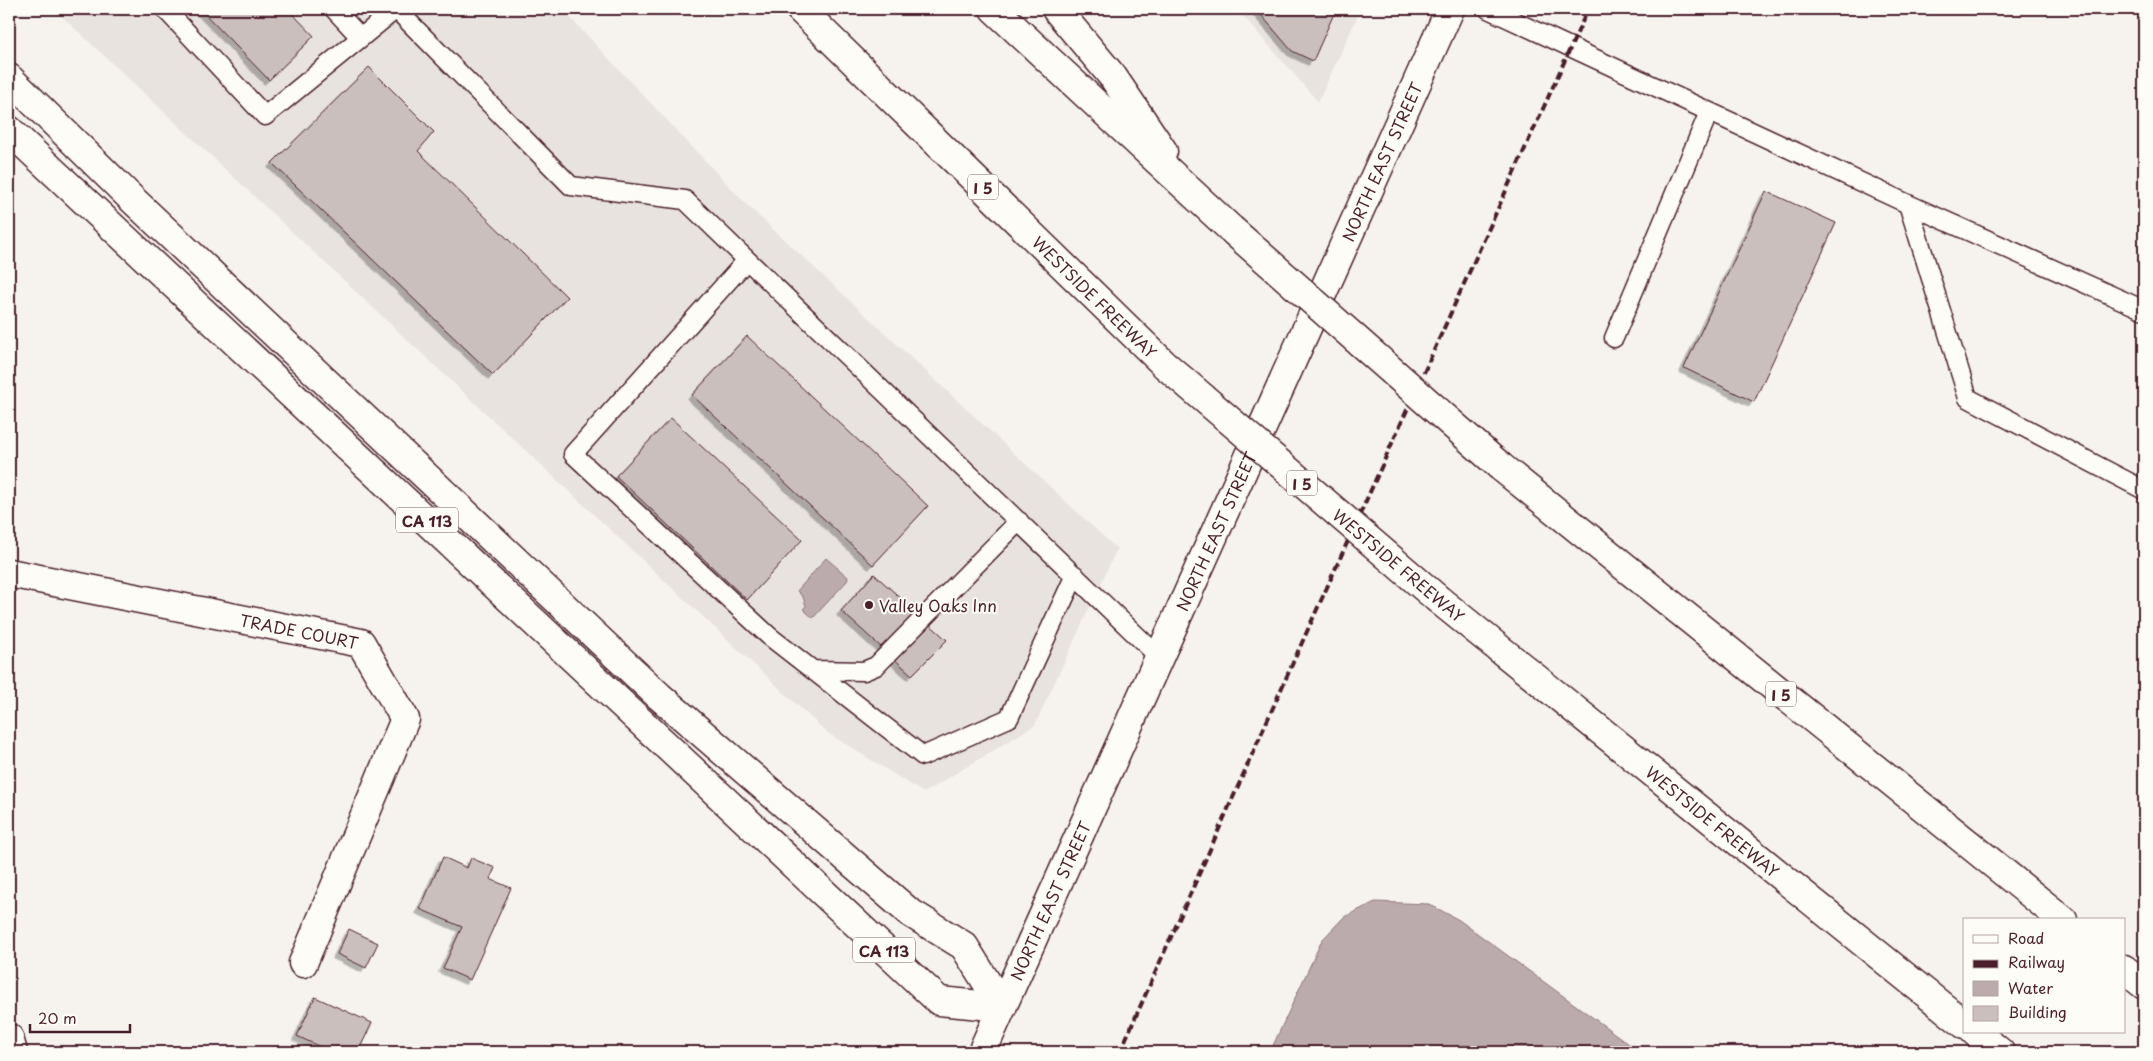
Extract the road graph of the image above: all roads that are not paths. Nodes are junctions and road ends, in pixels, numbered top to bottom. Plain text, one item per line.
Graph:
1 (165, 9) edge
2 (334, 9) edge
3 (396, 9) edge
4 (800, 9) edge
5 (994, 9) edge
6 (1056, 9) edge
7 (1450, 9) edge
8 (1488, 9) edge
9 (361, 38) junction
10 (9, 78) edge
11 (1709, 112) junction
12 (9, 130) edge
13 (1187, 188) junction
14 (1908, 204) junction
15 (748, 260) junction
16 (2144, 310) edge
17 (1614, 338) dead end
18 (2144, 490) edge
19 (1019, 521) junction
20 (9, 573) edge
21 (1075, 575) junction
22 (1160, 657) junction
23 (813, 670) junction
24 (2060, 918) edge
25 (303, 963) dead end
26 (2126, 971) edge
27 (2144, 985) edge
28 (1002, 1008) junction
29 (1963, 1023) edge
30 (1978, 1034) edge
31 (9, 1038) edge
32 (13, 1052) edge
33 (982, 1052) edge
34 (2000, 1052) edge

1 - 9 lane
2 - 9 lane
3 - 9 lane
3 - 15 lane
4 - 29 main road, WESTSIDE FREEWAY / I 5, bridge
5 - 13 main road, I 5
6 - 13 main road
7 - 22 main road, NORTH EAST STREET
8 - 11 lane
10 - 28 main road
11 - 14 lane
11 - 17 lane
12 - 28 main road, CA 113
13 - 24 main road, I 5, bridge
14 - 16 lane
14 - 18 lane
15 - 19 lane
15 - 23 lane
19 - 21 lane
19 - 23 lane
20 - 25 main road, TRADE COURT
21 - 22 lane
21 - 23 lane
22 - 28 main road, NORTH EAST STREET
26 - 27 main road
28 - 33 main road, NORTH EAST STREET
30 - 34 main road
31 - 32 main road

